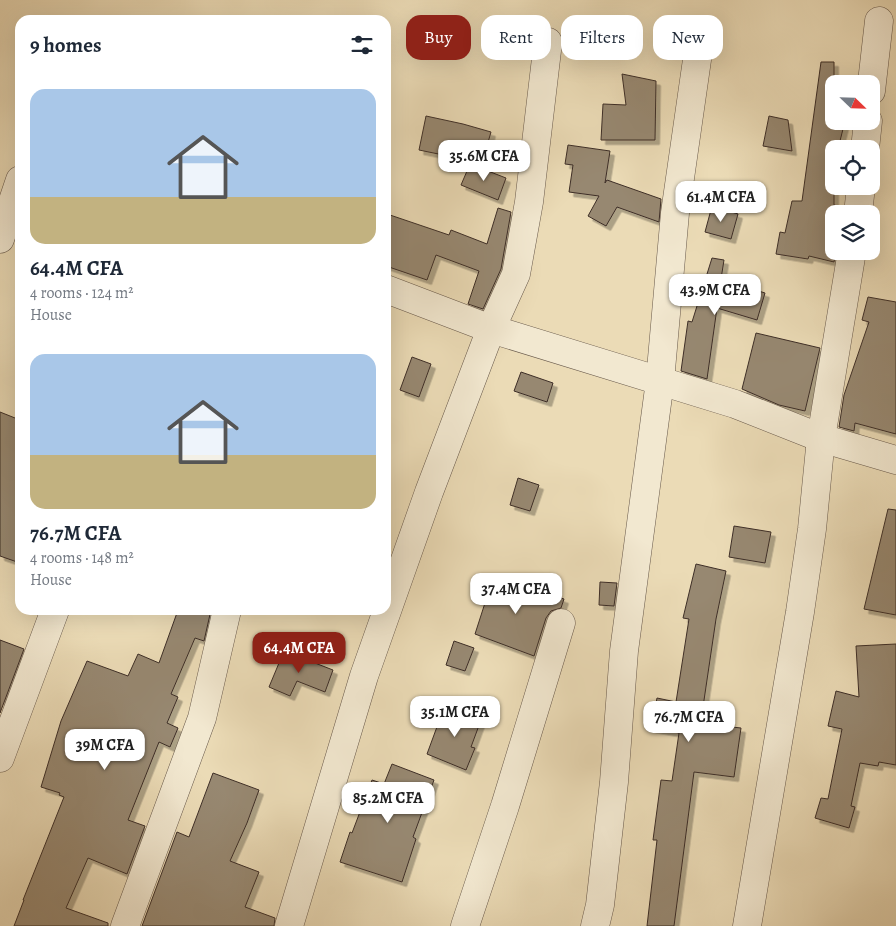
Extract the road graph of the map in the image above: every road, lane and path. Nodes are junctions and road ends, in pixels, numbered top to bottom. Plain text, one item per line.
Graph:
1 (879, 21) dead end
2 (546, 60) edge
3 (697, 60) edge
4 (873, 75) edge
5 (15, 195) edge
6 (0, 239) edge
7 (851, 260) edge
8 (391, 291) edge
9 (491, 329) junction
10 (660, 380) junction
11 (821, 438) junction
12 (896, 460) edge
13 (391, 600) edge
14 (53, 615) edge
15 (226, 615) edge
16 (386, 615) edge
17 (561, 624) dead end
18 (0, 758) edge
19 (124, 926) edge
20 (289, 926) edge
21 (465, 926) edge
22 (595, 926) edge
23 (747, 926) edge

1 - 4 street
2 - 9 street
3 - 10 street
5 - 6 street
7 - 11 street
8 - 9 street
9 - 10 street
9 - 13 street
10 - 11 street
10 - 22 street
11 - 12 street
11 - 23 street
14 - 18 street
15 - 19 street
16 - 20 street
17 - 21 street

